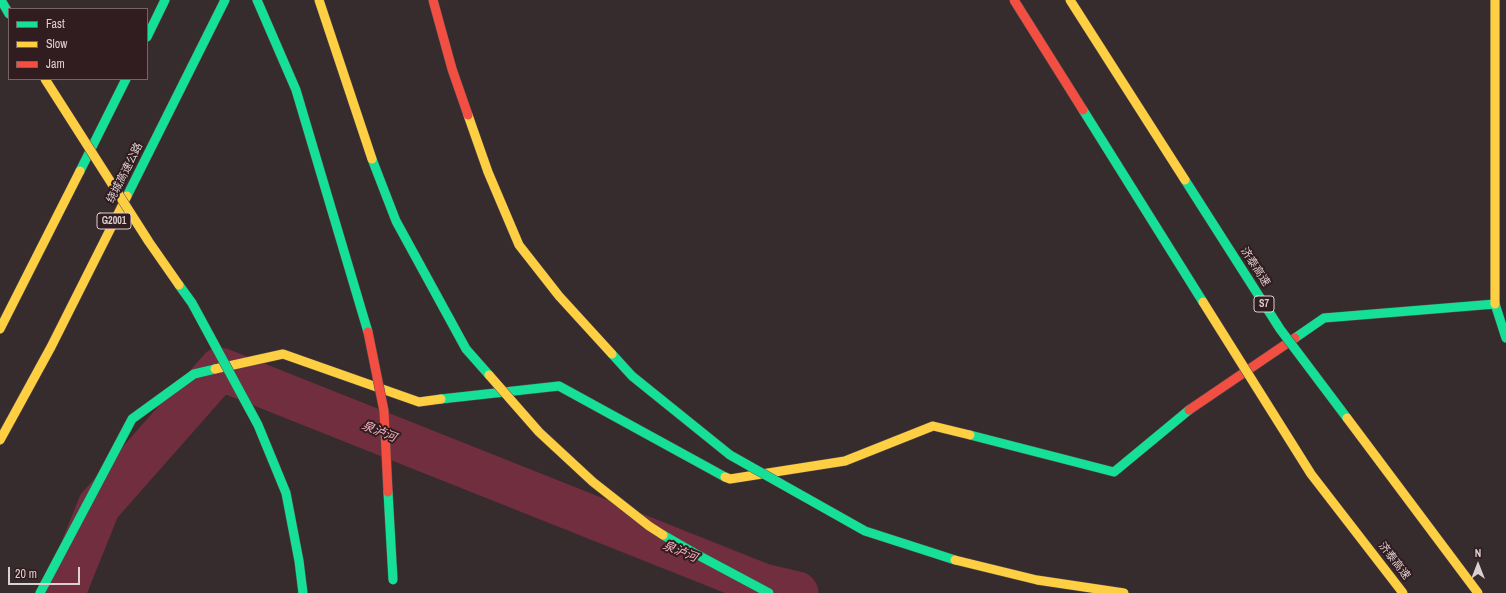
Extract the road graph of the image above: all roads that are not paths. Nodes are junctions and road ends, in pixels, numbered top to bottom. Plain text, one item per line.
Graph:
1 (1, 0) edge
2 (165, 0) edge
3 (225, 0) edge
4 (256, 0) edge
5 (319, 0) edge
6 (433, 0) edge
7 (1014, 0) edge
8 (1070, 0) edge
9 (1495, 0) edge
10 (8, 12) edge
11 (148, 35) edge
12 (46, 80) edge
13 (125, 80) edge
14 (1495, 304) junction
15 (0, 330) edge
16 (1506, 338) edge
17 (0, 440) edge
18 (392, 586) dead end
19 (40, 593) edge
20 (303, 593) edge
21 (769, 593) edge
22 (1124, 593) edge
23 (1403, 593) edge
24 (1478, 593) edge

1 - 10 main road
2 - 11 main road
3 - 17 main road, 绕城高速公路 / G2001
4 - 18 main road, bridge
5 - 21 main road, bridge
6 - 22 main road, bridge
7 - 23 main road, 济泰高速, bridge
8 - 24 main road, 济泰高速 / S7, bridge
9 - 14 main road
12 - 20 main road, bridge
13 - 15 main road
14 - 16 main road
14 - 19 main road

